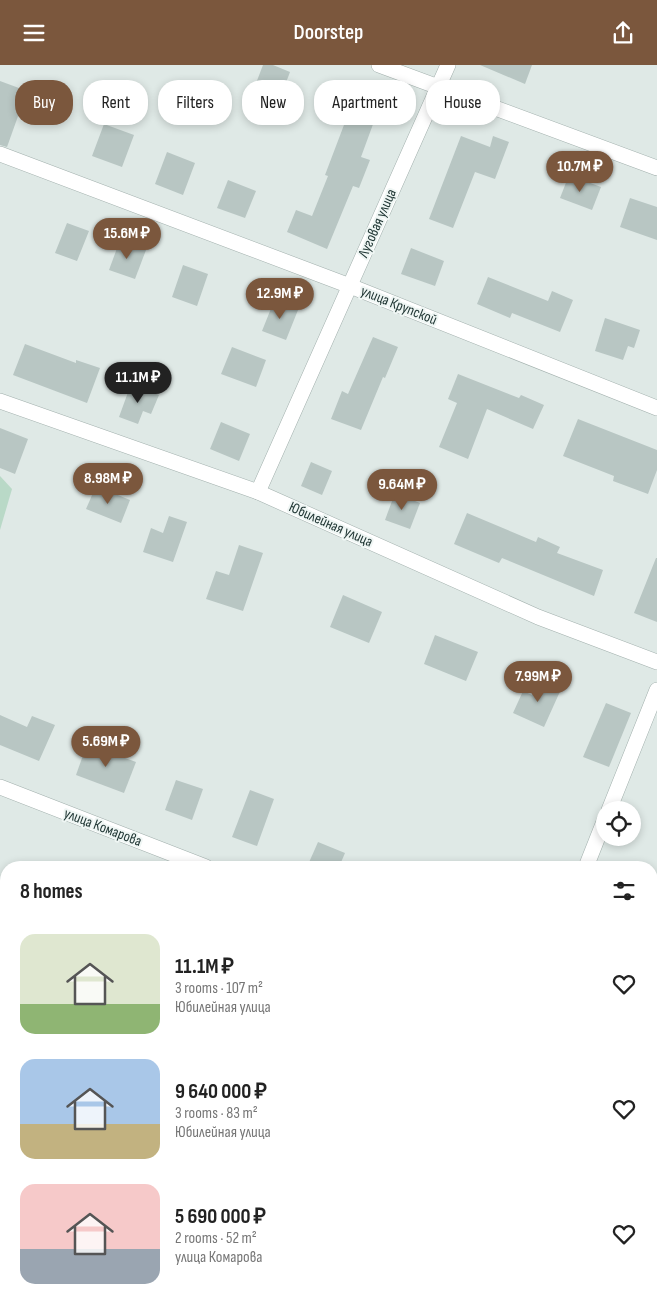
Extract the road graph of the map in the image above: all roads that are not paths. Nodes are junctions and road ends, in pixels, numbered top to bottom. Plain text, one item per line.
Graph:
1 (379, 65) edge
2 (448, 65) edge
3 (441, 80) edge
4 (426, 83) edge
5 (500, 110) edge
6 (426, 114) edge
7 (0, 154) edge
8 (657, 168) edge
9 (350, 285) junction
10 (0, 401) edge
11 (657, 408) edge
12 (258, 491) junction
13 (657, 662) edge
14 (657, 690) edge
15 (0, 787) edge
16 (613, 801) edge
17 (596, 842) edge
18 (191, 861) edge
19 (588, 861) edge

1 - 4 street
2 - 3 street, Луговая улица
5 - 8 street
6 - 9 street, Луговая улица
7 - 9 street, улица Крупской
9 - 11 street, улица Крупской
9 - 12 street, Луговая улица
10 - 12 street, Юбилейная улица
12 - 13 street, Юбилейная улица
14 - 16 street
15 - 18 street, улица Комарова
17 - 19 street

